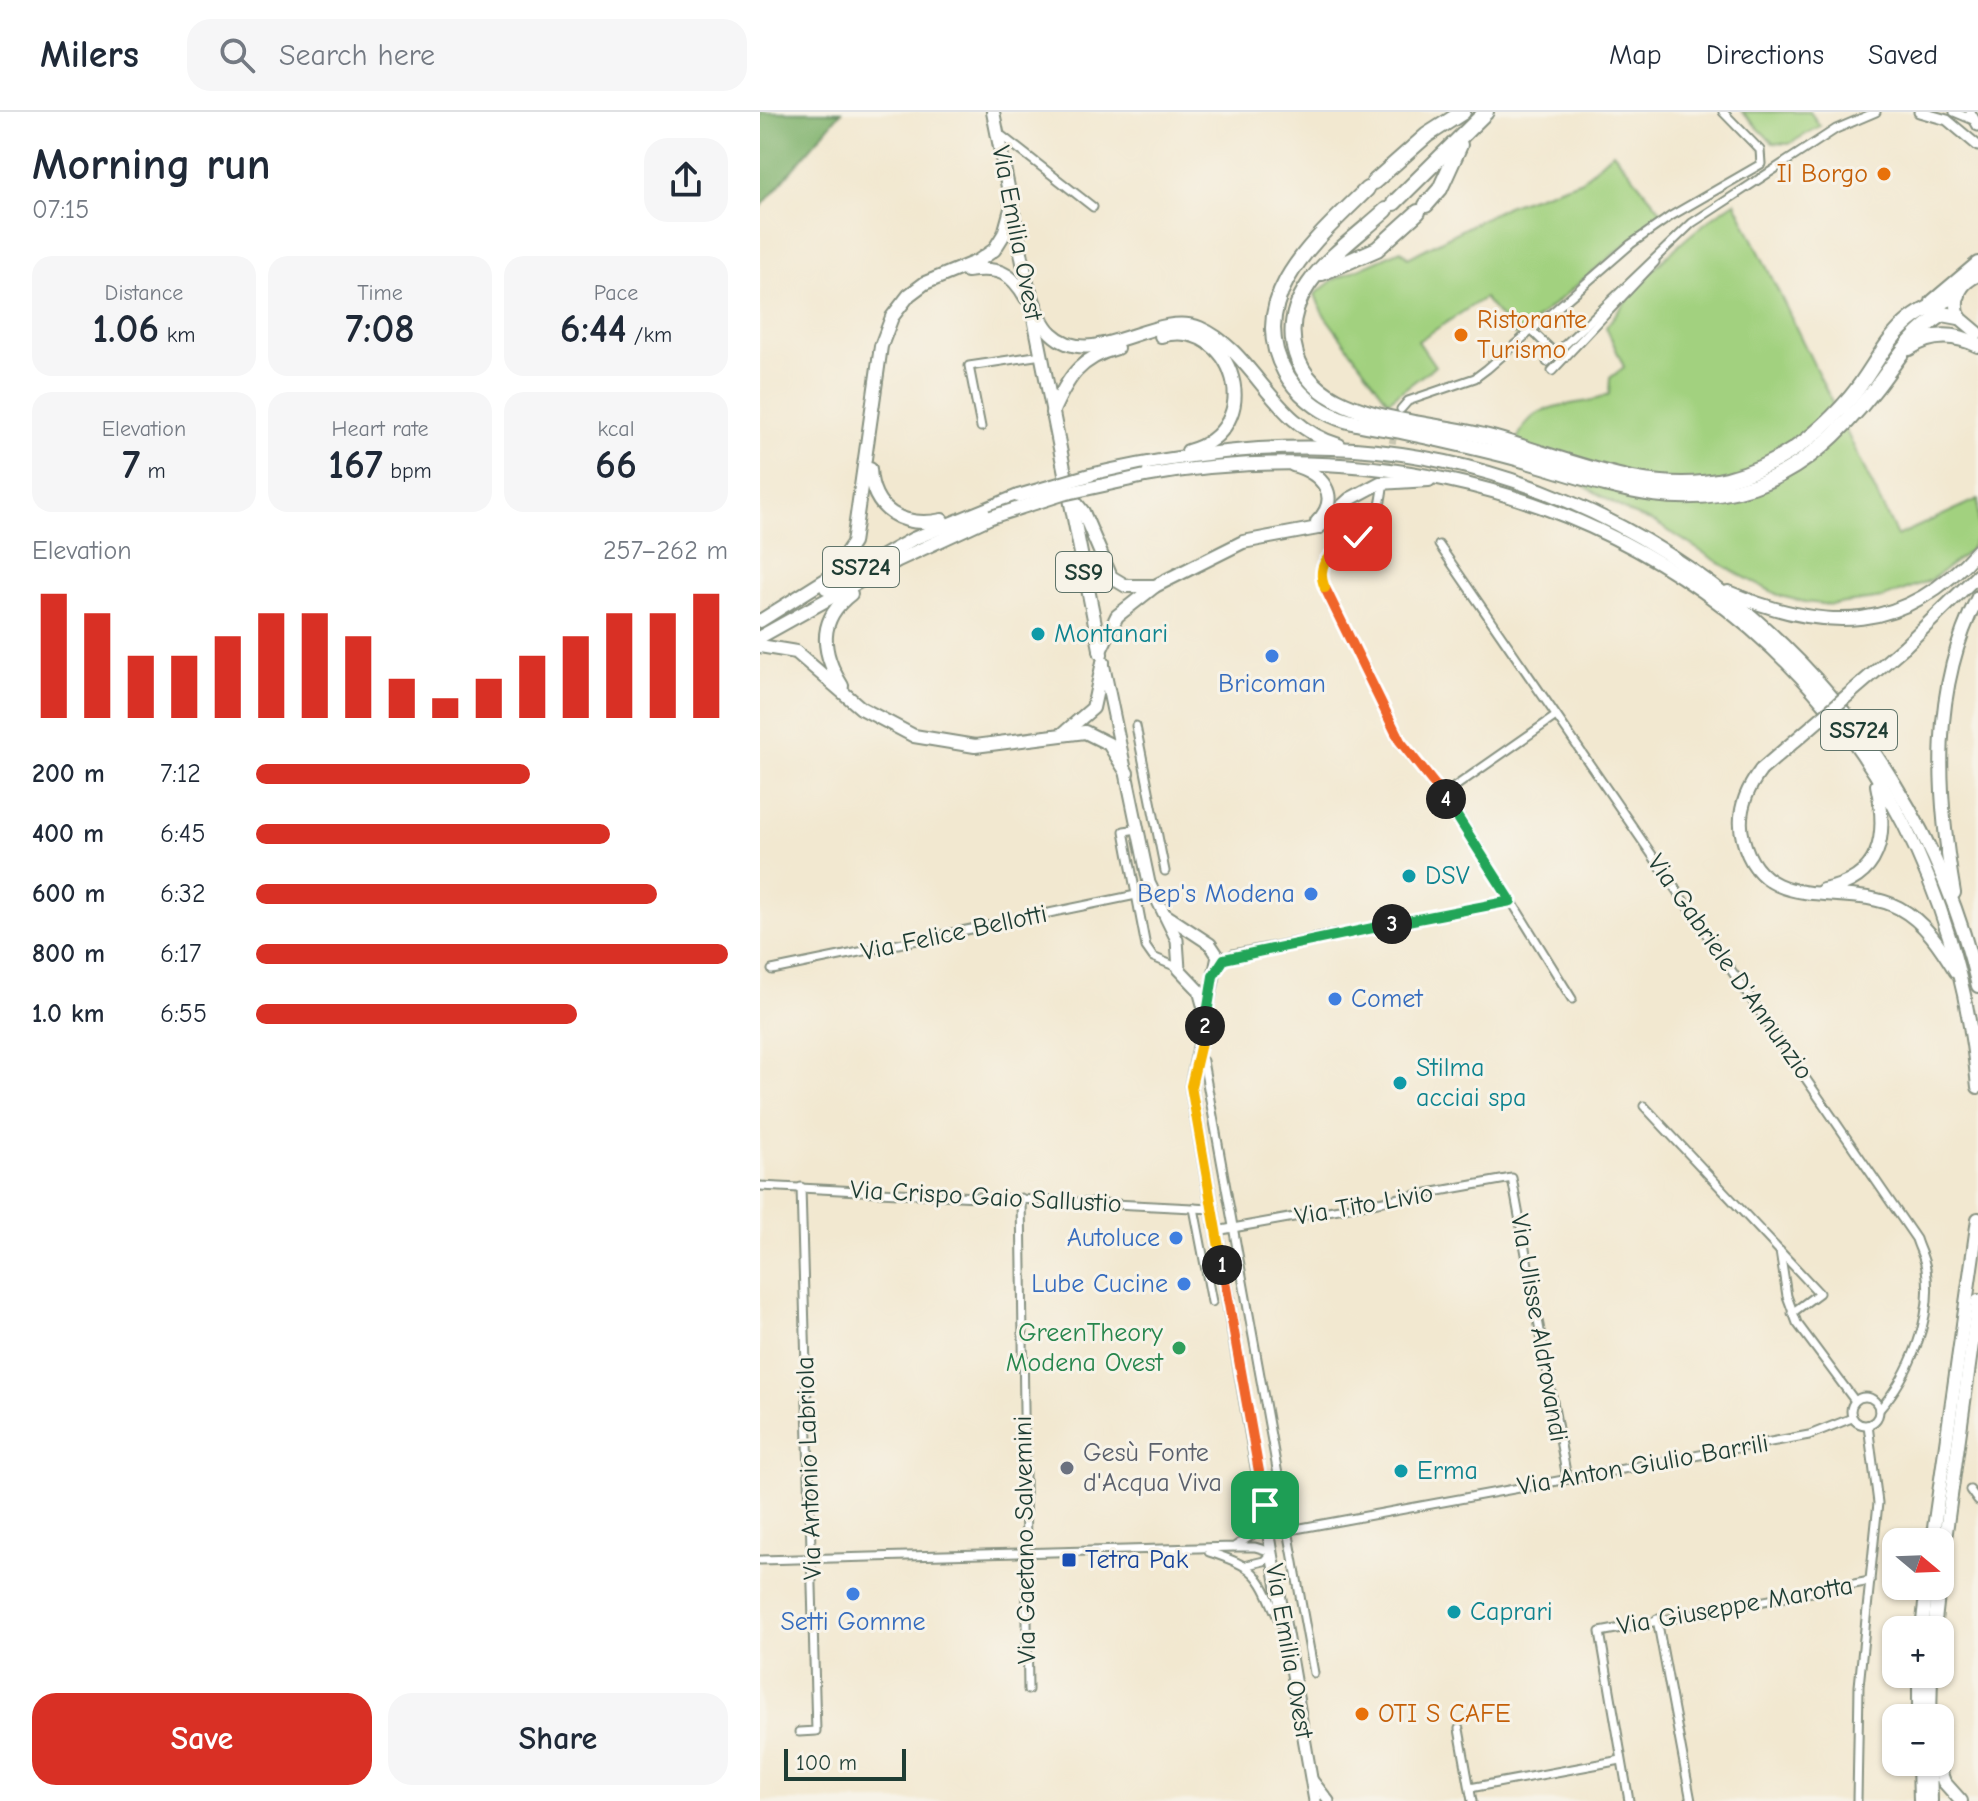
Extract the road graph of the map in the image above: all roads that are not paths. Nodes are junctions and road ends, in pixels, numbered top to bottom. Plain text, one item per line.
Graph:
1 (993, 112) edge
2 (1463, 112) edge
3 (1486, 112) edge
4 (1723, 112) edge
5 (1876, 112) edge
6 (1919, 112) edge
7 (1954, 112) edge
8 (1974, 120) edge
9 (997, 132) junction
10 (1463, 137) junction
11 (1978, 146) edge
12 (1093, 207) dead end
13 (1011, 209) junction
14 (1692, 223) junction
15 (1978, 264) edge
16 (944, 274) junction
17 (1978, 275) edge
18 (1316, 276) junction
19 (1027, 284) junction
20 (1958, 295) junction
21 (1927, 308) junction
22 (1033, 309) junction
23 (1959, 317) junction
24 (1532, 331) junction
25 (1978, 333) edge
26 (1978, 345) edge
27 (1556, 354) junction
28 (1042, 355) junction
29 (1895, 358) junction
30 (1547, 362) dead end
31 (1552, 371) dead end
32 (1401, 409) dead end
33 (1052, 413) junction
34 (981, 427) dead end
35 (869, 449) junction
36 (1354, 449) junction
37 (1284, 462) junction
38 (1145, 467) junction
39 (1445, 480) junction
40 (1383, 488) dead end
41 (1068, 493) junction
42 (990, 512) junction
43 (965, 515) junction
44 (1301, 532) junction
45 (1439, 545) dead end
46 (1978, 550) edge
47 (898, 560) junction
48 (1978, 575) edge
49 (1713, 585) junction
50 (1155, 586) junction
51 (1978, 597) edge
52 (760, 622) edge
53 (760, 637) edge
54 (760, 646) edge
55 (1101, 656) junction
56 (847, 695) junction
57 (1556, 716) junction
58 (1136, 726) dead end
59 (1063, 733) junction
60 (1144, 769) junction
61 (1127, 773) junction
62 (1875, 774) junction
63 (1443, 795) junction
64 (1138, 829) junction
65 (1165, 871) dead end
66 (1803, 894) junction
67 (1136, 895) junction
68 (1511, 901) junction
69 (1957, 912) junction
70 (1166, 915) junction
71 (1209, 945) junction
72 (1233, 954) junction
73 (1176, 960) junction
74 (772, 970) dead end
75 (1216, 970) junction
76 (1190, 980) junction
77 (1962, 981) junction
78 (1978, 986) edge
79 (1572, 999) dead end
80 (1203, 1030) junction
81 (1203, 1061) dead end
82 (1978, 1087) edge
83 (1644, 1106) dead end
84 (1512, 1178) joint
85 (760, 1186) edge
86 (801, 1187) junction
87 (1021, 1198) junction
88 (1194, 1208) junction
89 (1212, 1209) junction
90 (1978, 1219) edge
91 (1232, 1229) junction
92 (1216, 1231) junction
93 (1780, 1249) junction
94 (1978, 1301) edge
95 (1212, 1302) dead end
96 (1792, 1313) junction
97 (1855, 1401) junction
98 (1879, 1410) junction
99 (1852, 1418) junction
100 (1868, 1425) junction
101 (1271, 1429) junction
102 (1253, 1433) junction
103 (1567, 1478) junction
104 (1970, 1490) dead end
105 (1978, 1501) edge
106 (1265, 1505) junction
107 (1934, 1528) edge
108 (1947, 1528) edge
109 (1290, 1530) junction
110 (1234, 1547) junction
111 (1203, 1550) junction
112 (1272, 1552) junction
113 (1025, 1553) junction
114 (811, 1559) junction
115 (760, 1560) edge
116 (1247, 1565) junction
117 (1870, 1581) junction
118 (1657, 1619) junction
119 (1285, 1634) junction
120 (1314, 1673) dead end
121 (1028, 1690) dead end
122 (1459, 1729) dead end
123 (799, 1732) dead end
124 (1621, 1760) junction
125 (1919, 1776) edge
126 (1930, 1776) edge
127 (1942, 1776) edge
128 (1310, 1777) junction
129 (1470, 1788) junction
130 (1315, 1801) edge
131 (1329, 1801) edge
132 (1472, 1801) edge
133 (1629, 1801) edge
134 (1691, 1801) edge
135 (1857, 1801) edge
136 (1920, 1801) edge
137 (1931, 1801) edge
138 (1961, 1801) edge

1 - 9 main road, Via Emilia Ovest / SS9
2 - 29 highway
3 - 10 highway
4 - 24 street
5 - 14 street
6 - 11 street
7 - 8 street
9 - 12 street
9 - 13 main road, Via Emilia Ovest / SS9
10 - 18 highway
10 - 18 highway
13 - 16 main road
13 - 19 main road, Via Emilia Ovest / SS9
14 - 27 street
14 - 31 street
15 - 21 highway
16 - 22 main road
16 - 35 main road
17 - 20 main road
18 - 21 highway
19 - 22 main road, Via Emilia Ovest / SS9
19 - 36 main road
20 - 21 highway
20 - 23 main road
22 - 28 main road, Via Emilia Ovest / SS9
23 - 25 main road
23 - 29 highway
24 - 27 street
24 - 32 street
26 - 29 highway
27 - 30 street
28 - 33 main road, Via Emilia Ovest / SS9
28 - 34 street, Via Emilia Ovest
33 - 38 main road
33 - 41 main road, Via Emilia Ovest / SS9
35 - 43 main road
35 - 52 main road
36 - 38 main road, SS724
36 - 49 main road, SS724
37 - 38 main road, SS724
37 - 39 main road, SS724
37 - 44 main road
38 - 42 main road, SS724, bridge
39 - 44 main road
39 - 62 main road, SS724
40 - 63 street
41 - 50 main road
41 - 55 main road, Via Emilia Ovest / SS9
42 - 43 main road, SS724
42 - 47 main road, SS724
43 - 52 main road, SS724
44 - 50 main road
45 - 57 street, Via Gabriele D'Annunzio
46 - 49 main road
47 - 53 main road, SS724
47 - 56 main road
48 - 66 main road, bridge
49 - 69 main road, SS724
50 - 55 main road
51 - 69 main road
54 - 56 main road
55 - 59 main road
55 - 61 main road, Via Emilia Ovest / SS9
56 - 59 main road
57 - 63 street
57 - 98 street, Via Gabriele D'Annunzio
58 - 60 street
59 - 61 main road
60 - 61 street
60 - 65 street
61 - 64 main road, Via Emilia Ovest / SS9
62 - 66 main road
62 - 77 main road, SS724
63 - 68 street
64 - 67 street
64 - 70 main road, Via Emilia Ovest / SS9
66 - 77 main road
67 - 73 street
67 - 74 street, Via Felice Bellotti
68 - 72 street
68 - 79 street
69 - 78 main road, SS724
70 - 71 main road, Via Emilia Ovest
70 - 73 main road, Via Emilia Ovest
71 - 72 street
71 - 73 main road
71 - 75 main road
72 - 75 street
73 - 76 main road
75 - 76 main road
75 - 80 main road, Via Emilia Ovest
76 - 80 main road, Via Emilia Ovest
77 - 82 main road, SS724
80 - 89 main road, Via Emilia Ovest
81 - 91 street, Via Emilia Ovest
83 - 93 street
84 - 91 street, Via Tito Livio
84 - 103 street, Via Ulisse Aldrovandi
85 - 86 street, Via Crispo Gaio Sallustio
86 - 87 street, Via Crispo Gaio Sallustio
86 - 114 street, Via Antonio Labriola
87 - 88 street, Via Crispo Gaio Sallustio
87 - 113 street, Via Gaetano Salvemini
88 - 89 street, Via Crispo Gaio Sallustio
88 - 95 street
89 - 92 main road, Via Emilia Ovest
90 - 107 main road
91 - 92 street, Via Tito Livio
91 - 101 street, Via Emilia Ovest
92 - 102 main road, Via Emilia Ovest
93 - 96 street
93 - 96 street
94 - 108 main road
96 - 97 street
97 - 98 street
97 - 99 street
98 - 100 street
99 - 100 street
99 - 103 street, Via Anton Giulio Barrili
100 - 117 street
101 - 102 street
101 - 109 street, Via Emilia Ovest
102 - 106 main road, Via Emilia Ovest
103 - 109 street, Via Anton Giulio Barrili
104 - 105 street
106 - 110 street
106 - 112 main road, Via Emilia Ovest
109 - 120 street, Via Emilia Ovest
110 - 111 street
110 - 112 street
111 - 113 street
111 - 116 street
112 - 116 street
112 - 119 main road, Via Emilia Ovest
113 - 114 street
113 - 121 street, Via Gaetano Salvemini
114 - 115 street
114 - 123 street, Via Antonio Labriola
116 - 119 street
117 - 118 street, Via Giuseppe Marotta
117 - 135 street
118 - 124 street, Via Giuseppe Marotta
118 - 134 street
119 - 128 main road, Via Emilia Ovest
122 - 129 street
124 - 129 street
124 - 133 street
125 - 136 main road
126 - 137 main road
127 - 138 main road
128 - 130 main road, Via Emilia Ovest
128 - 131 street
129 - 132 street

